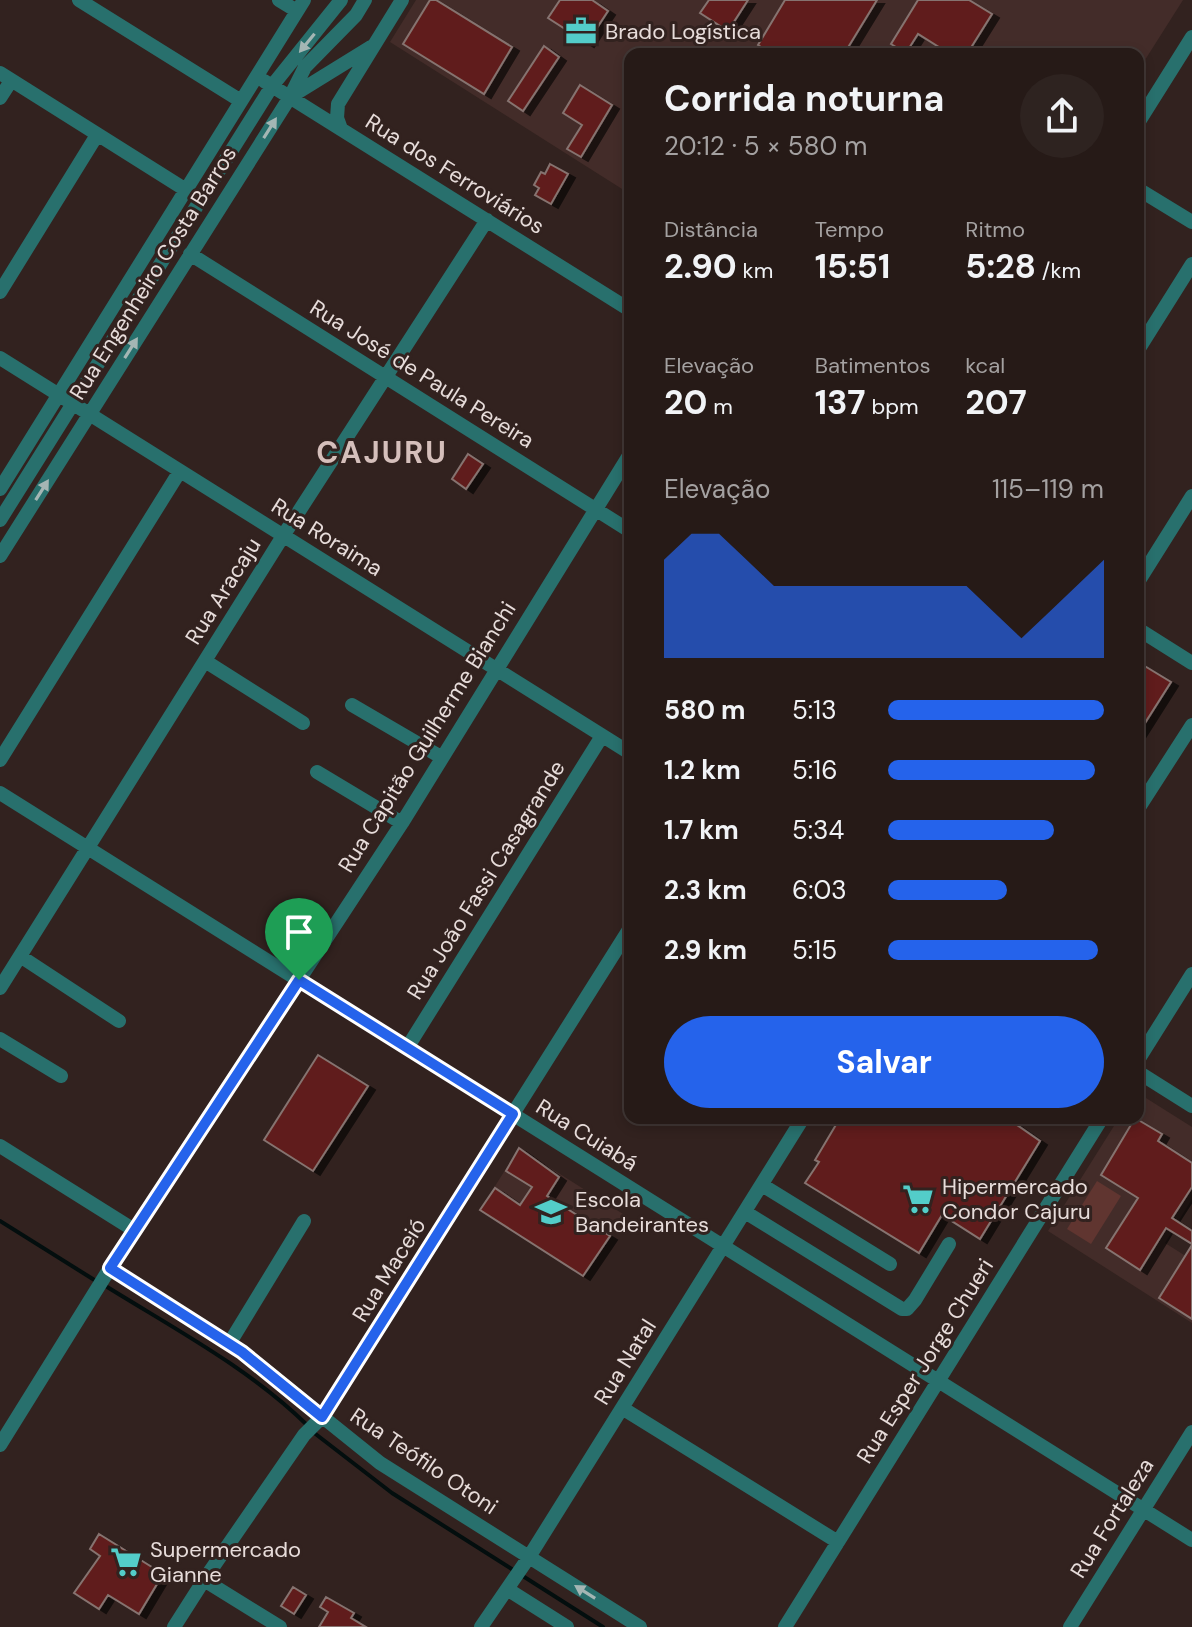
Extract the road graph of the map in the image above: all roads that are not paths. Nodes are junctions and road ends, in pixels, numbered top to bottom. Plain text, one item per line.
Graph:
1 (79, 0) edge
2 (279, 0) edge
3 (341, 0) edge
4 (365, 0) edge
5 (402, 0) edge
6 (301, 6) edge
7 (1192, 37) edge
8 (373, 45) junction
9 (305, 67) junction
10 (257, 76) junction
11 (6, 77) edge
12 (272, 86) junction
13 (290, 97) junction
14 (0, 98) edge
15 (241, 101) junction
16 (1144, 113) edge
17 (341, 129) junction
18 (97, 135) junction
19 (186, 190) junction
20 (1144, 193) edge
21 (487, 220) junction
22 (1192, 222) edge
23 (190, 254) junction
24 (1192, 264) edge
25 (0, 292) edge
26 (624, 306) edge
27 (1144, 340) edge
28 (0, 358) edge
29 (385, 376) junction
30 (59, 395) junction
31 (73, 404) junction
32 (89, 414) junction
33 (624, 463) edge
34 (180, 471) junction
35 (0, 489) edge
36 (1192, 496) edge
37 (594, 508) junction
38 (0, 520) edge
39 (624, 527) edge
40 (283, 536) junction
41 (0, 556) edge
42 (1144, 572) edge
43 (1144, 633) edge
44 (205, 661) junction
45 (1192, 663) edge
46 (495, 669) junction
47 (352, 705) dead end
48 (303, 723) dead end
49 (1192, 725) edge
50 (602, 736) junction
51 (624, 749) edge
52 (441, 757) junction
53 (0, 760) edge
54 (317, 772) dead end
55 (0, 793) edge
56 (1144, 800) edge
57 (402, 823) junction
58 (87, 847) junction
59 (624, 938) edge
60 (20, 956) junction
61 (1192, 974) edge
62 (299, 980) junction
63 (0, 988) edge
64 (119, 1021) dead end
65 (0, 1039) edge
66 (407, 1048) junction
67 (1144, 1050) edge
68 (61, 1076) dead end
69 (1144, 1076) edge
70 (1192, 1106) edge
71 (513, 1114) junction
72 (799, 1124) edge
73 (1098, 1124) edge
74 (0, 1146) edge
75 (762, 1185) junction
76 (745, 1212) junction
77 (304, 1221) dead end
78 (134, 1230) junction
79 (949, 1244) dead end
80 (723, 1246) junction
81 (890, 1264) dead end
82 (108, 1272) junction
83 (229, 1344) junction
84 (938, 1381) junction
85 (622, 1408) junction
86 (322, 1417) junction
87 (1192, 1432) edge
88 (0, 1445) edge
89 (1143, 1510) junction
90 (1192, 1540) edge
91 (838, 1542) junction
92 (529, 1557) junction
93 (204, 1580) junction
94 (507, 1589) junction
95 (174, 1627) edge
96 (280, 1627) edge
97 (481, 1627) edge
98 (567, 1627) edge
99 (640, 1627) edge
100 (785, 1627) edge
101 (1070, 1627) edge

1 - 15 street
2 - 6 street
3 -> 12 street
4 - 9 street
5 - 8 street, Rua Engenheiro Costa Barros
6 - 10 street, Rua Engenheiro Costa Barros
7 - 16 street
8 - 13 street, Rua Engenheiro Costa Barros
8 - 17 street, Rua Engenheiro Costa Barros
9 - 12 street
9 - 13 street
10 - 12 street, Rua dos Ferroviários
10 - 15 street, Rua Engenheiro Costa Barros
11 - 14 street
11 - 18 street
12 - 13 street, Rua dos Ferroviários
12 - 31 street
13 - 17 street, Rua dos Ferroviários
23 -> 13 street, Rua Engenheiro Costa Barros
15 - 19 street, Rua Engenheiro Costa Barros
17 - 21 street, Rua dos Ferroviários
18 - 19 street
18 - 25 street
19 - 30 street, Rua Engenheiro Costa Barros
20 - 22 street
21 - 26 street, Rua dos Ferroviários
21 - 29 street, Rua Aracaju
23 - 29 street, Rua José de Paula Pereira
32 -> 23 street, Rua Engenheiro Costa Barros
24 - 27 street
28 - 30 street, Rua Roraima
29 - 37 street, Rua José de Paula Pereira
29 - 40 street, Rua Aracaju
30 - 31 street, Rua Roraima
30 - 35 street, Rua Engenheiro Costa Barros
31 - 32 street, Rua Roraima
31 - 38 street
32 - 34 street, Rua Roraima
41 -> 32 street, Rua Engenheiro Costa Barros
33 - 37 street, Rua Capitão Guilherme Bianchi
34 - 40 street, Rua Roraima
34 - 53 street
36 - 42 street
37 - 39 street, Rua José de Paula Pereira
37 - 46 street, Rua Capitão Guilherme Bianchi
40 - 44 street, Rua Aracaju
40 - 46 street, Rua Roraima
43 - 45 street
44 - 48 street
44 - 58 street, Rua Aracaju
46 - 50 street, Rua Roraima
46 - 52 street, Rua Capitão Guilherme Bianchi
47 - 52 street
49 - 56 street
50 - 51 street, Rua Roraima
50 - 66 street, Rua João Fassi Casagrande
52 - 57 street, Rua Capitão Guilherme Bianchi
54 - 57 street
55 - 58 street, Rua Cuiabá
57 - 62 street, Rua Capitão Guilherme Bianchi
58 - 60 street, Rua Aracaju
58 - 62 street, Rua Cuiabá
59 - 71 street, Rua Maceió
60 - 63 street, Rua Aracaju
60 - 64 street
61 - 67 street
62 - 66 street, Rua Cuiabá
62 - 78 street, Rua Capitão Guilherme Bianchi
65 - 68 street
66 - 71 street, Rua Cuiabá
69 - 70 street
71 - 80 street, Rua Cuiabá
71 - 86 street, Rua Maceió
72 - 75 street, Rua Natal
73 - 84 street, Rua Esper Jorge Chueri
74 - 78 street
75 - 76 street, Rua Natal
75 - 81 street
76 - 79 street
76 - 80 street, Rua Natal
77 - 83 street
78 - 82 street, Rua Capitão Guilherme Bianchi
80 - 84 street, Rua Cuiabá
80 - 85 street, Rua Natal
82 - 83 street, Rua Teófilo Otoni
82 - 88 street, Rua Capitão Guilherme Bianchi
83 - 86 street, Rua Teófilo Otoni
84 - 89 street, Rua Cuiabá
84 - 91 street, Rua Esper Jorge Chueri
85 - 91 street
85 - 92 street, Rua Natal
86 - 92 street, Rua Teófilo Otoni
86 - 93 street, Rua Maceió
87 - 89 street, Rua Fortaleza
89 - 90 street, Rua Cuiabá
89 - 101 street, Rua Fortaleza
91 - 100 street, Rua Esper Jorge Chueri
92 - 94 street, Rua Natal
99 -> 92 street, Rua Teófilo Otoni
93 - 95 street, Rua Maceió
93 - 96 street
94 - 97 street, Rua Natal
94 - 98 street

